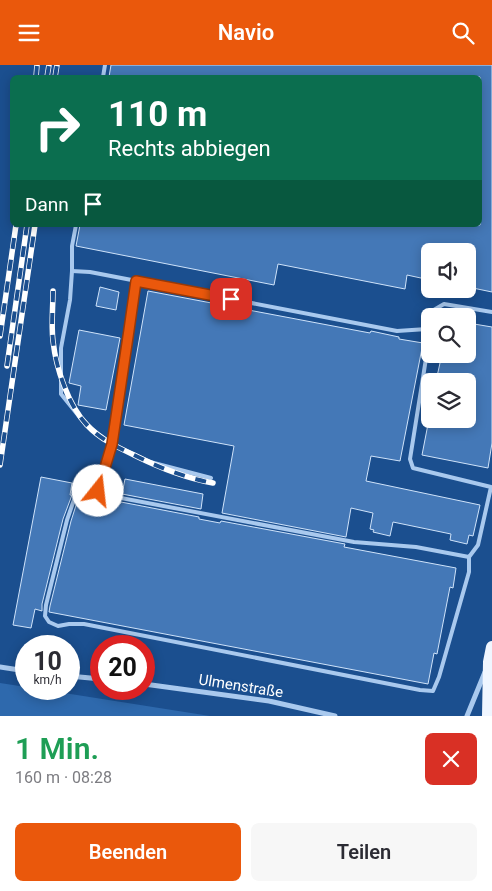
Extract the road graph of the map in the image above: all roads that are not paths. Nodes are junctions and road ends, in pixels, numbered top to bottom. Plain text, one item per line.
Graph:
1 (76, 227) edge
2 (72, 271) junction
3 (136, 281) junction
4 (437, 308) edge
5 (471, 308) edge
6 (476, 309) edge
7 (492, 311) edge
8 (421, 329) edge
9 (425, 363) edge
10 (112, 444) junction
11 (211, 478) dead end
12 (98, 491) junction
13 (468, 557) junction
14 (492, 647) edge
15 (489, 662) junction
16 (0, 667) edge
17 (15, 669) edge
18 (155, 685) edge
19 (324, 715) edge
20 (334, 716) edge
21 (467, 716) edge
22 (488, 716) edge

1 - 2 lane
2 - 3 lane
2 - 10 lane
3 - 8 lane
3 - 10 lane
4 - 5 lane
6 - 7 lane
9 - 13 lane
10 - 11 lane
10 - 12 lane
12 - 13 lane
12 - 13 lane
14 - 15 main road
15 - 21 street
15 - 22 main road
16 - 17 street
18 - 19 street, Ulmenstraße
19 - 20 street, Ulmenstraße

